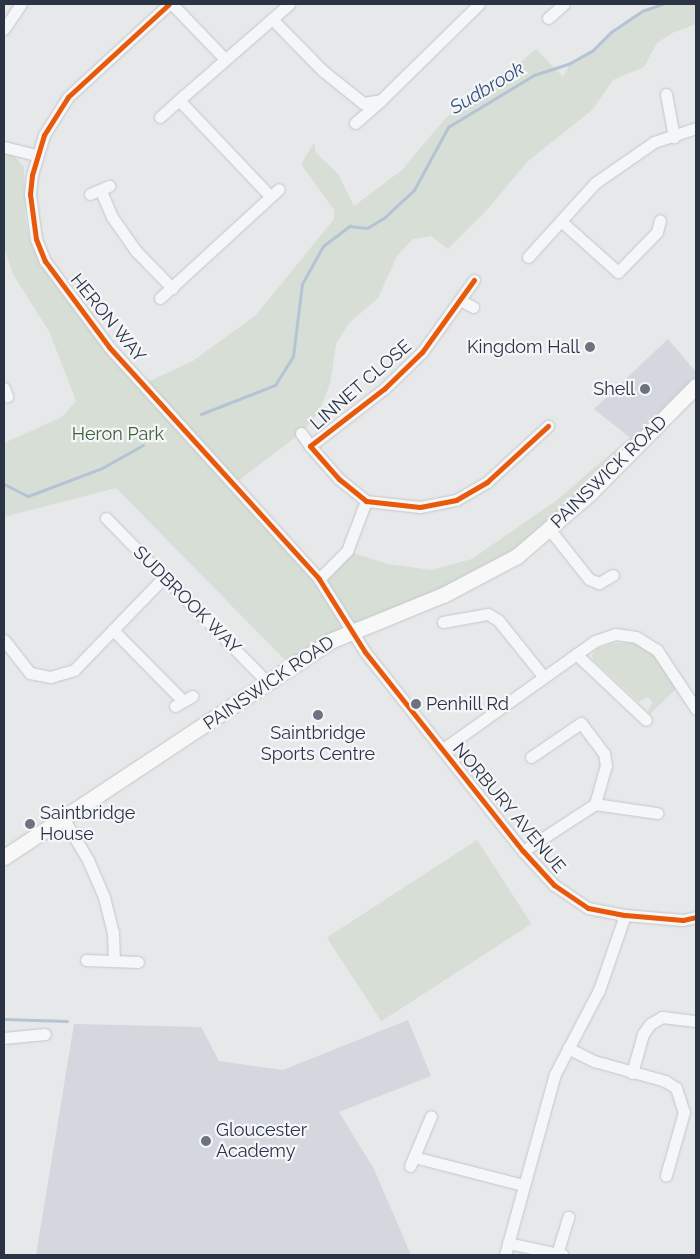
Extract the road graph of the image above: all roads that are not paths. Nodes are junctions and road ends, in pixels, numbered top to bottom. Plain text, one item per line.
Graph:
1 (21, 4) edge
2 (170, 4) edge
3 (289, 4) edge
4 (478, 4) edge
5 (272, 19) junction
6 (4, 29) edge
7 (224, 59) junction
8 (666, 94) dead end
9 (179, 100) junction
10 (382, 100) junction
11 (160, 117) dead end
12 (355, 123) dead end
13 (696, 128) edge
14 (674, 136) junction
15 (4, 147) edge
16 (37, 155) junction
17 (279, 189) dead end
18 (100, 190) dead end
19 (270, 196) junction
20 (660, 220) dead end
21 (562, 222) junction
22 (528, 258) dead end
23 (474, 280) dead end
24 (172, 288) junction
25 (160, 298) dead end
26 (460, 300) junction
27 (472, 307) dead end
28 (696, 386) edge
29 (548, 426) dead end
30 (301, 433) dead end
31 (310, 446) junction
32 (366, 501) junction
33 (550, 530) junction
34 (103, 533) dead end
35 (613, 575) dead end
36 (164, 577) junction
37 (319, 579) junction
38 (443, 622) dead end
39 (113, 630) junction
40 (350, 631) junction
41 (4, 640) edge
42 (576, 654) junction
43 (543, 676) junction
44 (268, 683) junction
45 (184, 701) dead end
46 (696, 709) edge
47 (646, 720) dead end
48 (443, 749) junction
49 (531, 757) dead end
50 (595, 804) junction
51 (656, 813) dead end
52 (62, 816) junction
53 (523, 851) junction
54 (4, 857) edge
55 (625, 915) junction
56 (696, 917) edge
57 (86, 960) dead end
58 (114, 961) junction
59 (138, 962) dead end
60 (696, 1021) edge
61 (46, 1034) dead end
62 (4, 1038) edge
63 (568, 1048) junction
64 (632, 1073) junction
65 (431, 1116) dead end
66 (666, 1175) dead end
67 (523, 1185) junction
68 (568, 1217) dead end
69 (508, 1243) junction
70 (560, 1254) edge
71 (505, 1255) edge

1 - 6 street
2 - 7 street
2 - 16 street, HERON WAY
3 - 5 street
4 - 10 street
5 - 7 street
5 - 10 street
7 - 9 street
8 - 14 street
9 - 11 street
9 - 19 street
10 - 12 street
13 - 14 street
14 - 21 street
15 - 16 street
16 - 37 street, HERON WAY
17 - 19 street
18 - 24 street
19 - 24 street
20 - 21 street
21 - 22 street
23 - 26 street, LINNET CLOSE
24 - 25 street
26 - 27 street
26 - 31 street, LINNET CLOSE
28 - 33 main road, PAINSWICK ROAD
29 - 32 street
30 - 31 street, LINNET CLOSE
31 - 32 street, LINNET CLOSE
32 - 37 street
33 - 35 street
33 - 40 main road, PAINSWICK ROAD
34 - 36 street, SUDBROOK WAY
36 - 39 street
36 - 44 street, SUDBROOK WAY
37 - 40 street, HERON WAY
38 - 43 street
39 - 41 street
39 - 45 street
40 - 44 main road, PAINSWICK ROAD
40 - 48 street, NORBURY AVENUE
42 - 43 street
42 - 46 street
42 - 47 street
43 - 48 street
44 - 52 main road, PAINSWICK ROAD
48 - 53 street, NORBURY AVENUE
49 - 50 street
50 - 51 street
50 - 53 street
52 - 54 main road, PAINSWICK ROAD
52 - 58 street
53 - 55 street, NORBURY AVENUE
55 - 56 street, NORBURY AVENUE
55 - 63 street
57 - 58 street
58 - 59 street
60 - 64 street
61 - 62 street
63 - 64 street
63 - 67 street
64 - 66 street
65 - 67 street
67 - 69 street
68 - 70 street
69 - 70 street
69 - 71 street

